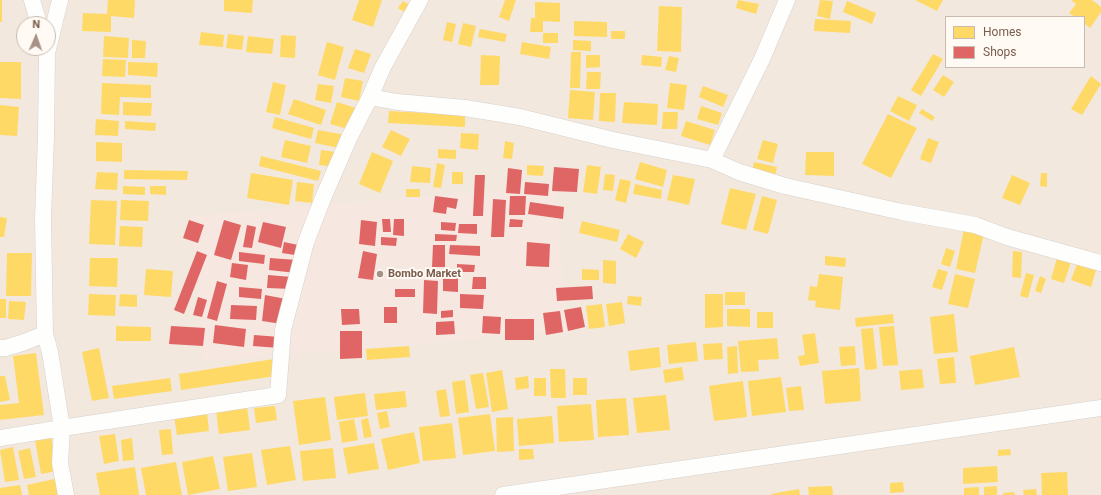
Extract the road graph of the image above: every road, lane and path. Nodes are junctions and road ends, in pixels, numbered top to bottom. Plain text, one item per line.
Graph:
1 (32, 0) edge
2 (60, 0) edge
3 (420, 0) edge
4 (787, 0) edge
5 (37, 16) edge
6 (56, 16) edge
7 (47, 56) edge
8 (370, 98) junction
9 (712, 160) junction
10 (1101, 263) edge
11 (45, 334) junction
12 (0, 348) edge
13 (1101, 408) edge
14 (62, 428) junction
15 (0, 438) edge
16 (66, 495) edge
17 (503, 495) edge

1 - 5 street
2 - 6 street
3 - 8 street
4 - 9 street
7 - 11 street
8 - 9 street
8 - 14 street
9 - 10 street
11 - 12 street
11 - 14 street
13 - 17 street
14 - 15 street
14 - 16 street

